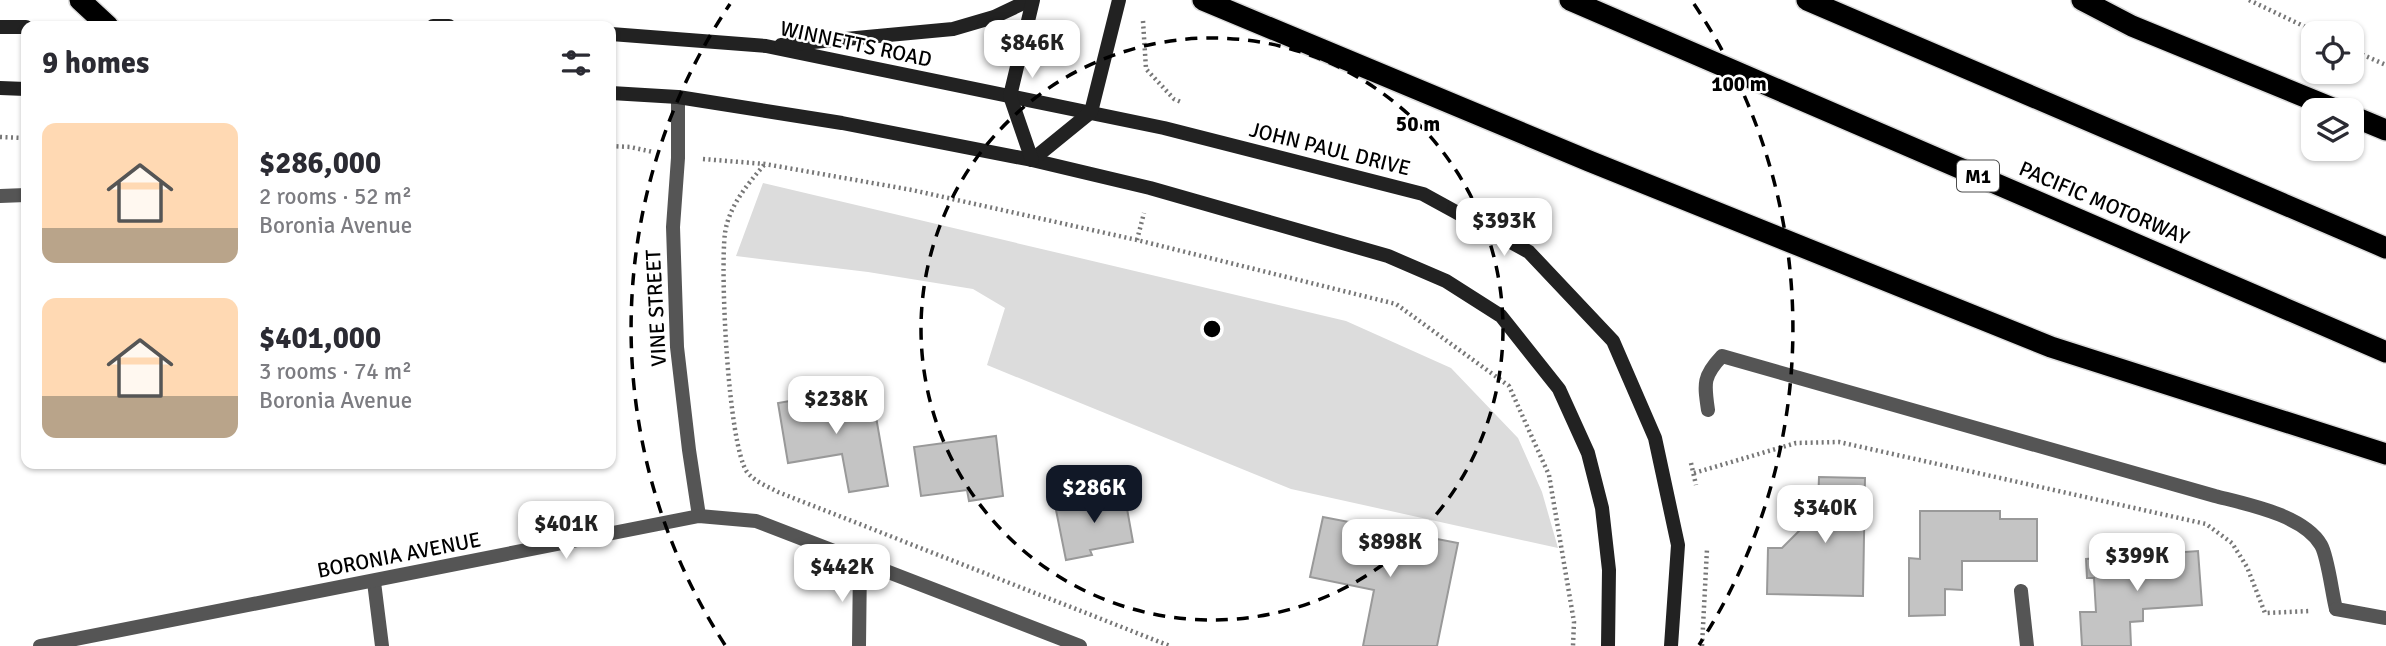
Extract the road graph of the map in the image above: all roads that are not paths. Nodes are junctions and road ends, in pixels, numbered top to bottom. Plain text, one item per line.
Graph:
1 (80, 0) edge
2 (1032, 0) edge
3 (1203, 0) edge
4 (1570, 0) edge
5 (1807, 0) edge
6 (2082, 0) edge
7 (1118, 4) edge
8 (103, 21) edge
9 (0, 27) edge
10 (21, 27) edge
11 (616, 34) edge
12 (766, 46) junction
13 (0, 88) edge
14 (21, 89) edge
15 (616, 93) edge
16 (1010, 96) junction
17 (678, 97) junction
18 (2308, 98) edge
19 (1091, 112) junction
20 (2364, 121) edge
21 (2386, 130) edge
22 (1031, 160) junction
23 (21, 195) edge
24 (0, 196) edge
25 (2386, 248) edge
26 (2386, 352) edge
27 (1709, 410) dead end
28 (2386, 454) edge
29 (699, 516) junction
30 (860, 561) junction
31 (374, 582) junction
32 (2021, 591) dead end
33 (2386, 618) edge
34 (40, 646) edge
35 (382, 646) edge
36 (859, 646) edge
37 (1080, 646) edge
38 (1608, 646) edge
39 (1671, 646) edge
40 (2027, 646) edge

1 - 8 highway
2 - 12 street
2 - 16 street
3 - 28 highway
4 - 26 highway, PACIFIC MOTORWAY / M1
5 - 25 highway
6 - 18 highway
7 - 19 street
9 - 10 street
11 - 12 street, WINNETTS ROAD
12 - 16 street, WINNETTS ROAD
13 - 14 street
15 - 17 street
16 - 19 street, WINNETTS ROAD
16 - 22 street
17 - 22 street
17 - 29 street, VINE STREET
19 - 22 street
19 - 39 street, JOHN PAUL DRIVE
20 - 21 highway
22 - 38 street
23 - 24 street
27 - 33 street
29 - 30 street, BORONIA AVENUE
29 - 31 street, BORONIA AVENUE
30 - 36 street
30 - 37 street, BORONIA AVENUE
31 - 34 street, BORONIA AVENUE
31 - 35 street
32 - 40 street

